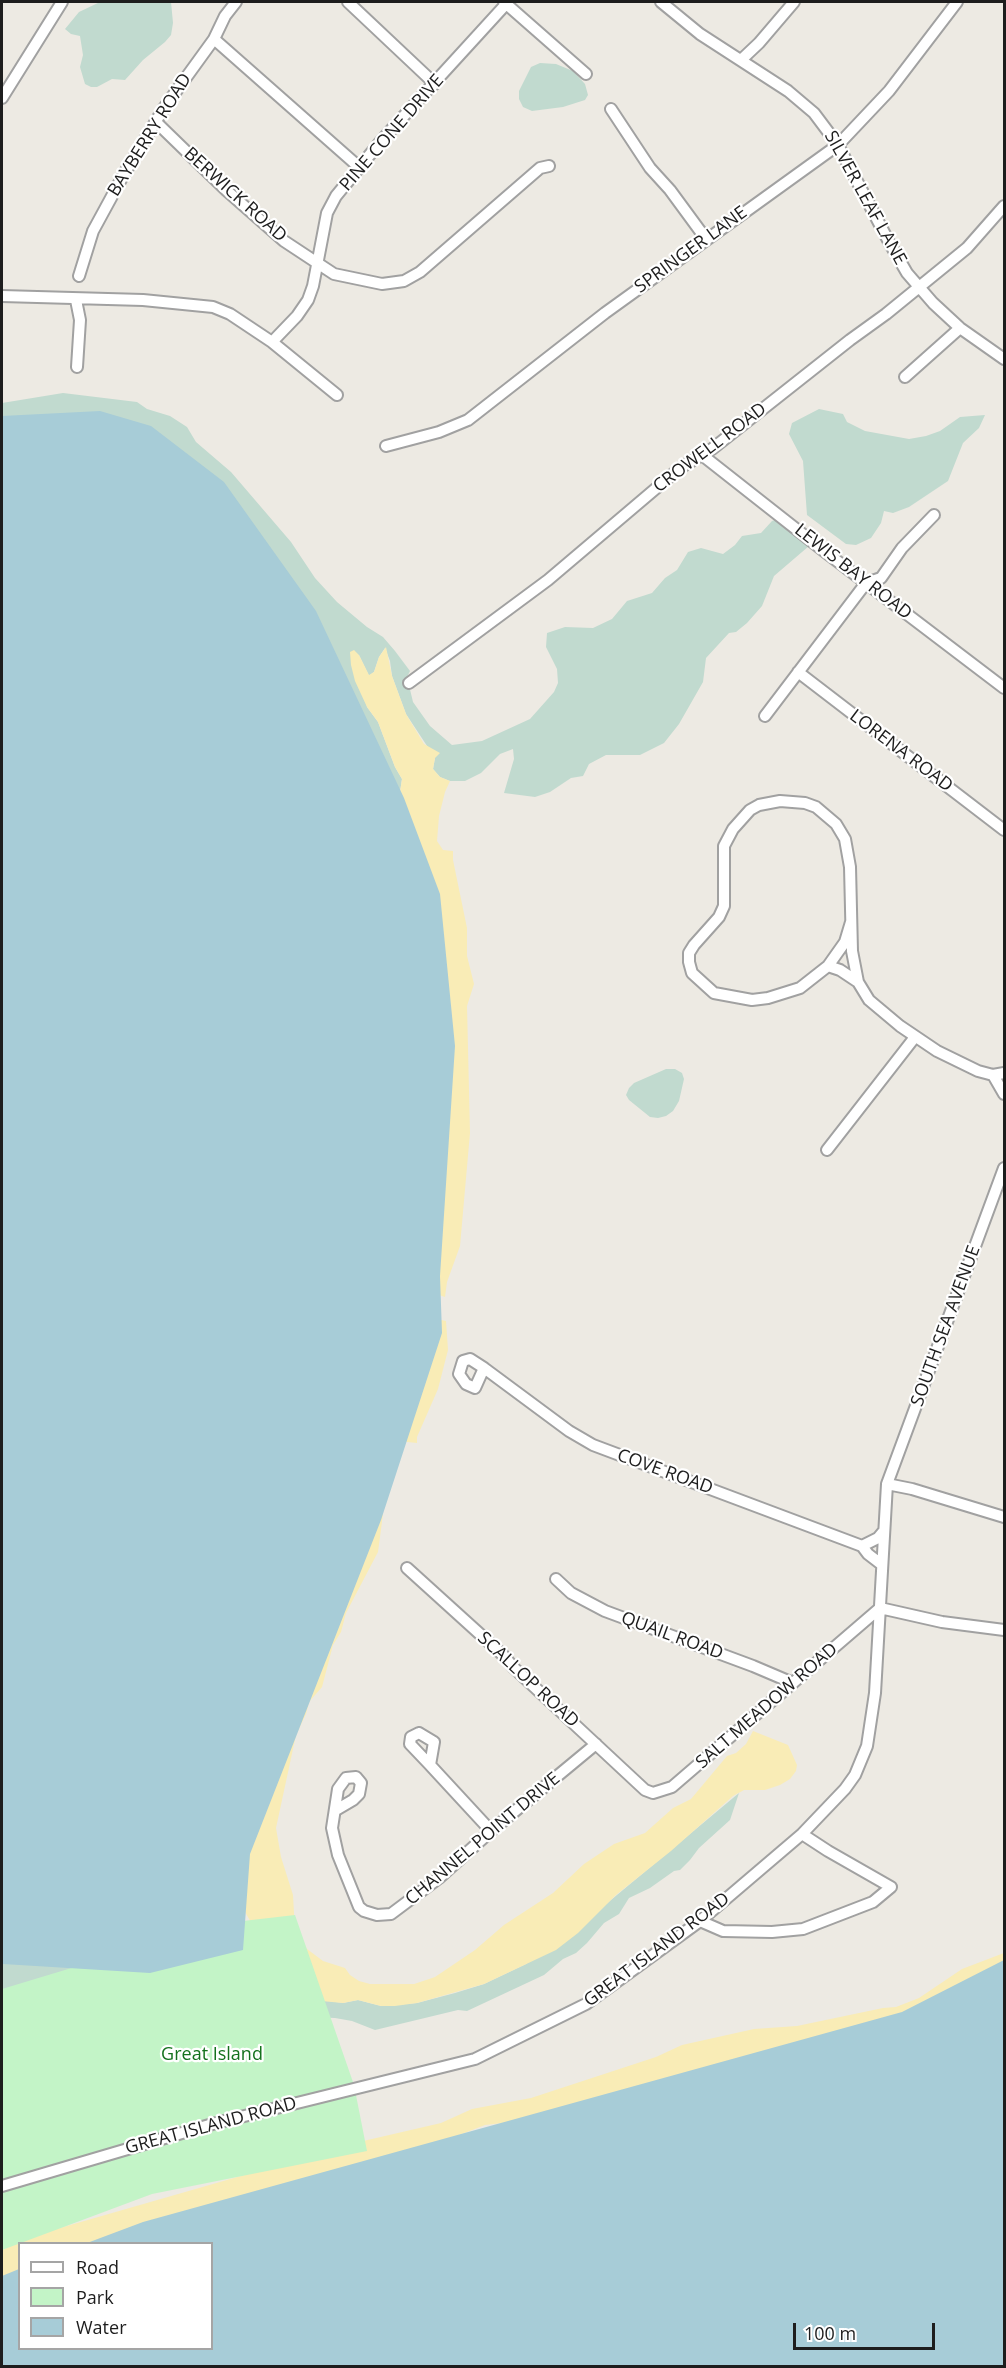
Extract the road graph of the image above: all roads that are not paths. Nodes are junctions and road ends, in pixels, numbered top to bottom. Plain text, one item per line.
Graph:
1 (62, 2) edge
2 (236, 2) edge
3 (348, 2) edge
4 (506, 2) edge
5 (661, 2) edge
6 (794, 2) edge
7 (957, 2) edge
8 (214, 39) junction
9 (741, 60) junction
10 (586, 74) dead end
11 (435, 84) junction
12 (2, 98) edge
13 (611, 108) dead end
14 (157, 123) junction
15 (838, 145) junction
16 (549, 166) dead end
17 (359, 167) junction
18 (1005, 206) edge
19 (706, 239) junction
20 (317, 262) junction
21 (79, 276) dead end
22 (919, 287) junction
23 (2, 296) edge
24 (76, 300) junction
25 (960, 328) junction
26 (272, 342) junction
27 (1005, 359) edge
28 (77, 367) dead end
29 (905, 377) dead end
30 (337, 395) dead end
31 (386, 446) dead end
32 (702, 455) junction
33 (934, 515) dead end
34 (866, 583) junction
35 (798, 672) junction
36 (409, 683) dead end
37 (1005, 688) edge
38 (765, 716) dead end
39 (1005, 830) edge
40 (850, 922) junction
41 (828, 966) junction
42 (858, 982) junction
43 (915, 1037) junction
44 (1005, 1073) edge
45 (993, 1075) junction
46 (1005, 1094) edge
47 (827, 1150) dead end
48 (1005, 1168) edge
49 (1001, 1192) edge
50 (484, 1368) dead end
51 (887, 1484) junction
52 (1005, 1517) edge
53 (883, 1532) junction
54 (862, 1546) junction
55 (881, 1564) junction
56 (407, 1568) dead end
57 (556, 1579) dead end
58 (880, 1608) junction
59 (1005, 1630) edge
60 (793, 1683) junction
61 (596, 1744) junction
62 (430, 1765) dead end
63 (649, 1792) joint
64 (336, 1810) dead end
65 (491, 1831) junction
66 (802, 1834) junction
67 (700, 1921) junction
68 (2, 2186) edge

1 - 12 street
2 - 8 street, BAYBERRY ROAD
3 - 11 street
4 - 10 street
4 - 11 street, PINE CONE DRIVE
5 - 9 street, SILVER LEAF LANE
6 - 9 street
7 - 15 street, SPRINGER LANE
8 - 14 street, BAYBERRY ROAD
8 - 17 street
9 - 15 street, SILVER LEAF LANE
11 - 17 street, PINE CONE DRIVE
13 - 19 street
14 - 20 street, BERWICK ROAD
14 - 21 street, BAYBERRY ROAD
15 - 19 street, SPRINGER LANE
15 - 22 street, SILVER LEAF LANE
16 - 20 street, BERWICK ROAD
17 - 20 street, PINE CONE DRIVE
18 - 22 street, CROWELL ROAD
19 - 31 street, SPRINGER LANE
20 - 26 street, PINE CONE DRIVE
22 - 25 street, SILVER LEAF LANE
22 - 32 street, CROWELL ROAD
23 - 24 street
24 - 26 street
24 - 28 street
25 - 27 street, SILVER LEAF LANE
25 - 29 street
26 - 30 street
32 - 34 street, LEWIS BAY ROAD
32 - 36 street, CROWELL ROAD
33 - 34 street
34 - 35 street
34 - 37 street, LEWIS BAY ROAD
35 - 38 street
35 - 39 street, LORENA ROAD
40 - 41 street
40 - 41 street
40 - 42 street
41 - 42 street
42 - 43 street
43 - 45 street
43 - 47 street
44 - 45 street
45 - 46 street
48 - 49 street, SOUTH SEA AVENUE
49 - 51 street, SOUTH SEA AVENUE
50 - 54 street, COVE ROAD
51 - 52 street
51 - 53 street, GREAT ISLAND ROAD
53 - 54 street
53 - 55 street, GREAT ISLAND ROAD
54 - 55 street, COVE ROAD
55 - 58 street, GREAT ISLAND ROAD
56 - 61 street, SCALLOP ROAD
57 - 60 street, QUAIL ROAD
58 - 59 street
58 - 60 street, SALT MEADOW ROAD
58 - 66 street, GREAT ISLAND ROAD
60 - 63 street, SALT MEADOW ROAD
61 - 63 street, SCALLOP ROAD
61 - 65 street, CHANNEL POINT DRIVE
62 - 65 street
64 - 65 street, CHANNEL POINT DRIVE
66 - 67 street, GREAT ISLAND ROAD
66 - 67 street
67 - 68 street, GREAT ISLAND ROAD

